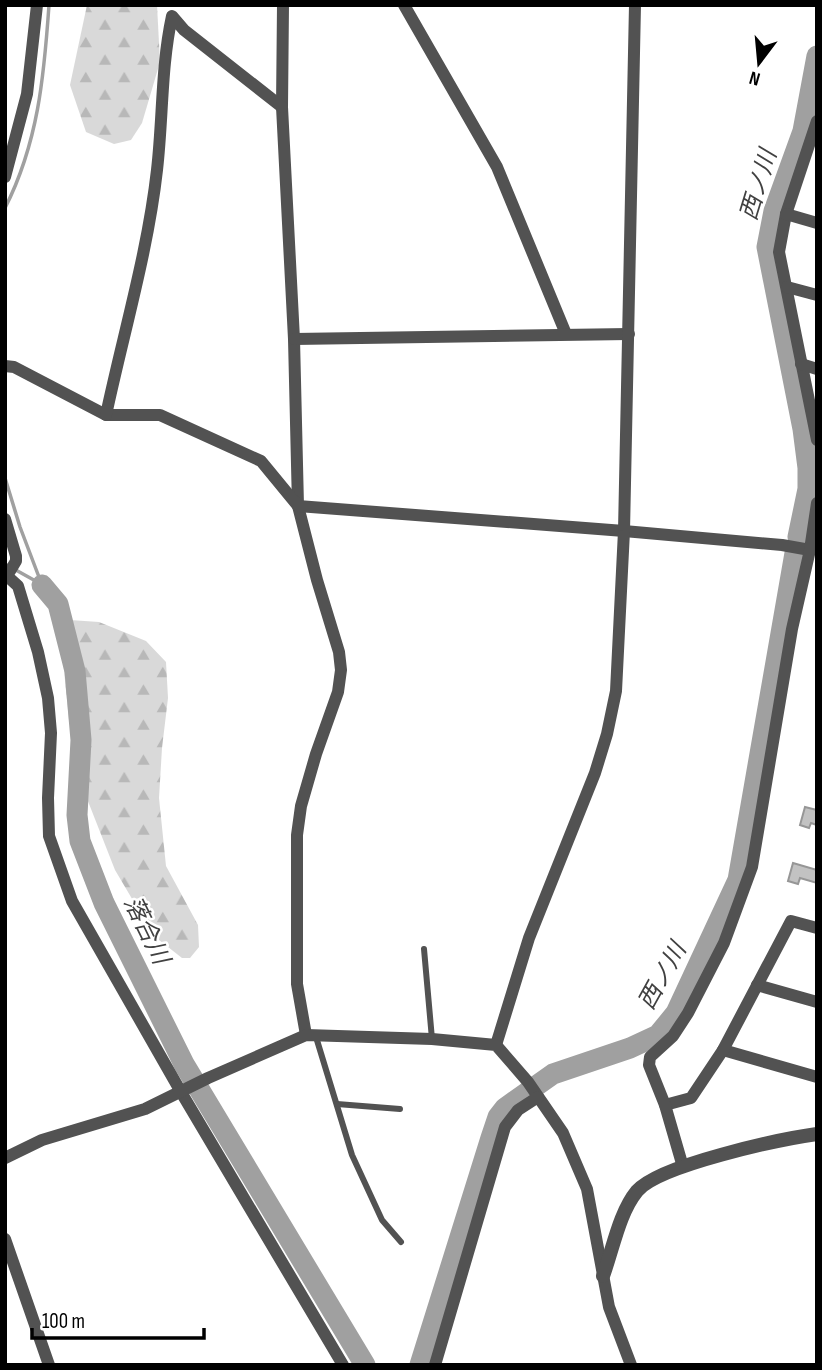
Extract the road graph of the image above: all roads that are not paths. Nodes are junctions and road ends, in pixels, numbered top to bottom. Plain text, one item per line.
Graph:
1 (37, 5) edge
2 (283, 5) edge
3 (404, 5) edge
4 (635, 5) edge
5 (282, 107) junction
6 (817, 121) edge
7 (813, 150) edge
8 (5, 177) edge
9 (786, 214) junction
10 (817, 223) edge
11 (787, 287) junction
12 (817, 295) edge
13 (566, 334) junction
14 (629, 334) junction
15 (294, 339) junction
16 (801, 364) junction
17 (5, 366) edge
18 (817, 369) edge
19 (106, 415) junction
20 (817, 440) edge
21 (817, 503) edge
22 (298, 506) junction
23 (5, 519) edge
24 (624, 531) junction
25 (810, 550) junction
26 (817, 928) edge
27 (424, 948) dead end
28 (757, 985) junction
29 (817, 1002) edge
30 (311, 1035) junction
31 (432, 1039) junction
32 (496, 1045) junction
33 (723, 1050) junction
34 (817, 1077) edge
35 (183, 1091) junction
36 (533, 1091) junction
37 (337, 1104) junction
38 (665, 1105) junction
39 (400, 1110) dead end
40 (817, 1134) edge
41 (5, 1158) edge
42 (682, 1167) junction
43 (5, 1240) edge
44 (401, 1242) dead end
45 (603, 1276) junction
46 (49, 1365) edge
47 (343, 1365) edge
48 (435, 1365) edge
49 (631, 1365) edge

1 - 8 street
2 - 5 street
3 - 13 street
4 - 14 street
5 - 15 street
5 - 19 street
6 - 7 street
7 - 9 street
9 - 10 street
9 - 11 street
11 - 12 street
11 - 16 street
13 - 14 street
13 - 15 street
14 - 24 street
15 - 22 street
16 - 18 street
16 - 20 street
17 - 19 street
19 - 22 street
21 - 25 street
22 - 24 street
22 - 30 street
23 - 35 street
24 - 25 street
24 - 32 street
25 - 38 street
26 - 28 street
27 - 31 lane
28 - 29 street
28 - 33 street
30 - 31 street
30 - 35 street
30 - 37 lane
31 - 32 street
32 - 36 street
33 - 34 street
33 - 38 street
35 - 41 street
35 - 47 street
36 - 45 street
36 - 48 street
37 - 39 lane
37 - 44 lane
38 - 42 street
40 - 42 street
42 - 45 street
43 - 46 street
45 - 49 street

